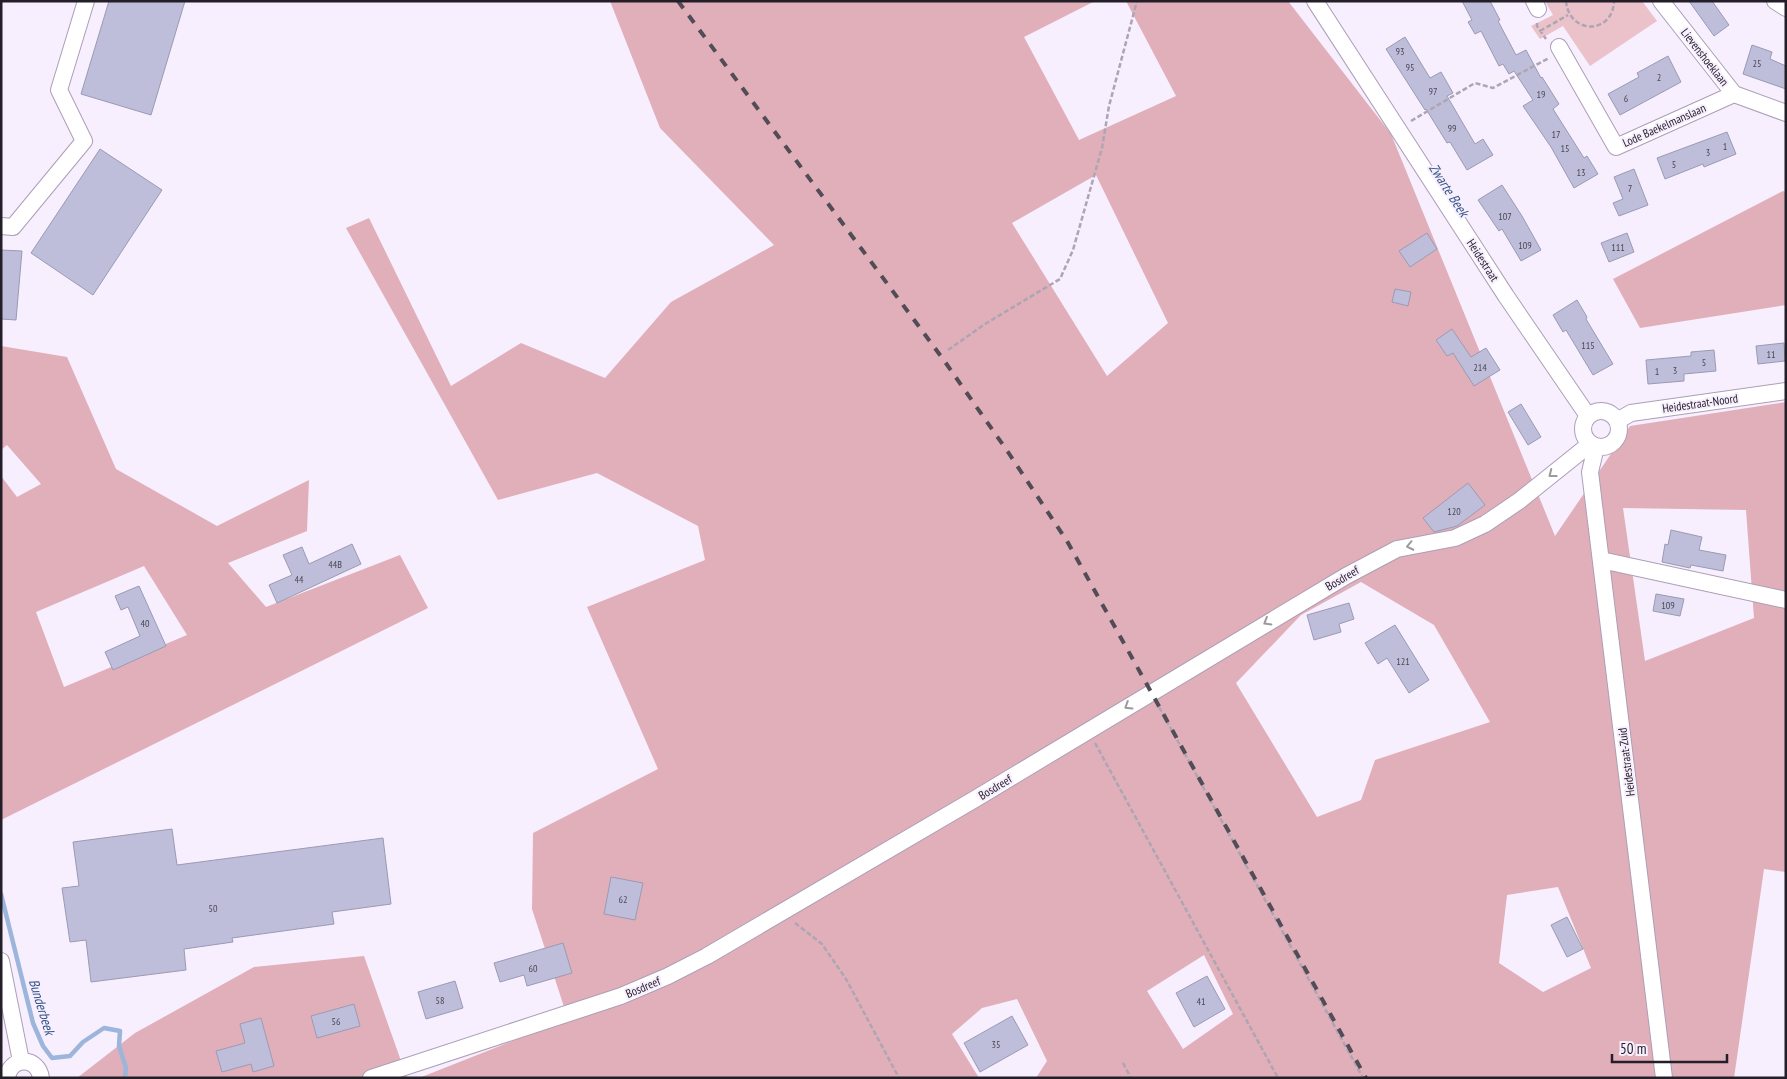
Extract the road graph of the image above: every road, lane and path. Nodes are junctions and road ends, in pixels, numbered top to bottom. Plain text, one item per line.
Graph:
1 (86, 1) edge
2 (1137, 1) edge
3 (1315, 1) edge
4 (1566, 1) edge
5 (1614, 1) edge
6 (1661, 1) edge
7 (1775, 1) edge
8 (1536, 5) edge
9 (1786, 8) edge
10 (1568, 14) junction
11 (1540, 31) junction
12 (1559, 47) junction
13 (1734, 94) junction
14 (1786, 113) edge
15 (1399, 129) junction
16 (1, 226) edge
17 (948, 350) dead end
18 (1786, 391) edge
19 (1588, 416) junction
20 (1617, 421) junction
21 (1593, 445) junction
22 (1601, 560) junction
23 (1786, 600) edge
24 (1151, 692) junction
25 (1088, 731) junction
26 (782, 912) junction
27 (1, 961) edge
28 (21, 1061) junction
29 (1123, 1063) dead end
30 (6, 1078) edge
31 (41, 1078) edge
32 (371, 1078) edge
33 (899, 1078) edge
34 (1131, 1078) edge
35 (1278, 1078) edge
36 (1363, 1078) edge
37 (1664, 1078) edge

1 - 16 street
2 - 17 path
3 - 15 street, Heidestraat
4 - 10 path
5 - 10 path
6 - 13 street, Lievenshoeklaan
7 - 9 street
8 - 11 path
10 - 11 path
11 - 12 path
12 - 13 street, Lode Baekelmanslaan
12 - 15 path
13 - 14 street, Lievenshoeklaan
15 - 19 street, Heidestraat
18 - 20 street, Heidestraat-Noord
19 - 20 street
19 - 21 street
20 - 21 street
21 - 22 street, Heidestraat-Zuid
21 -> 24 street, Bosdreef
22 - 23 street
22 - 37 street, Heidestraat-Zuid
24 -> 25 street, Bosdreef
24 - 36 path
25 - 26 street, Bosdreef
25 - 35 path
26 - 32 street, Bosdreef
26 - 33 path
27 - 28 street
28 - 30 street
28 - 31 street
29 - 34 path

